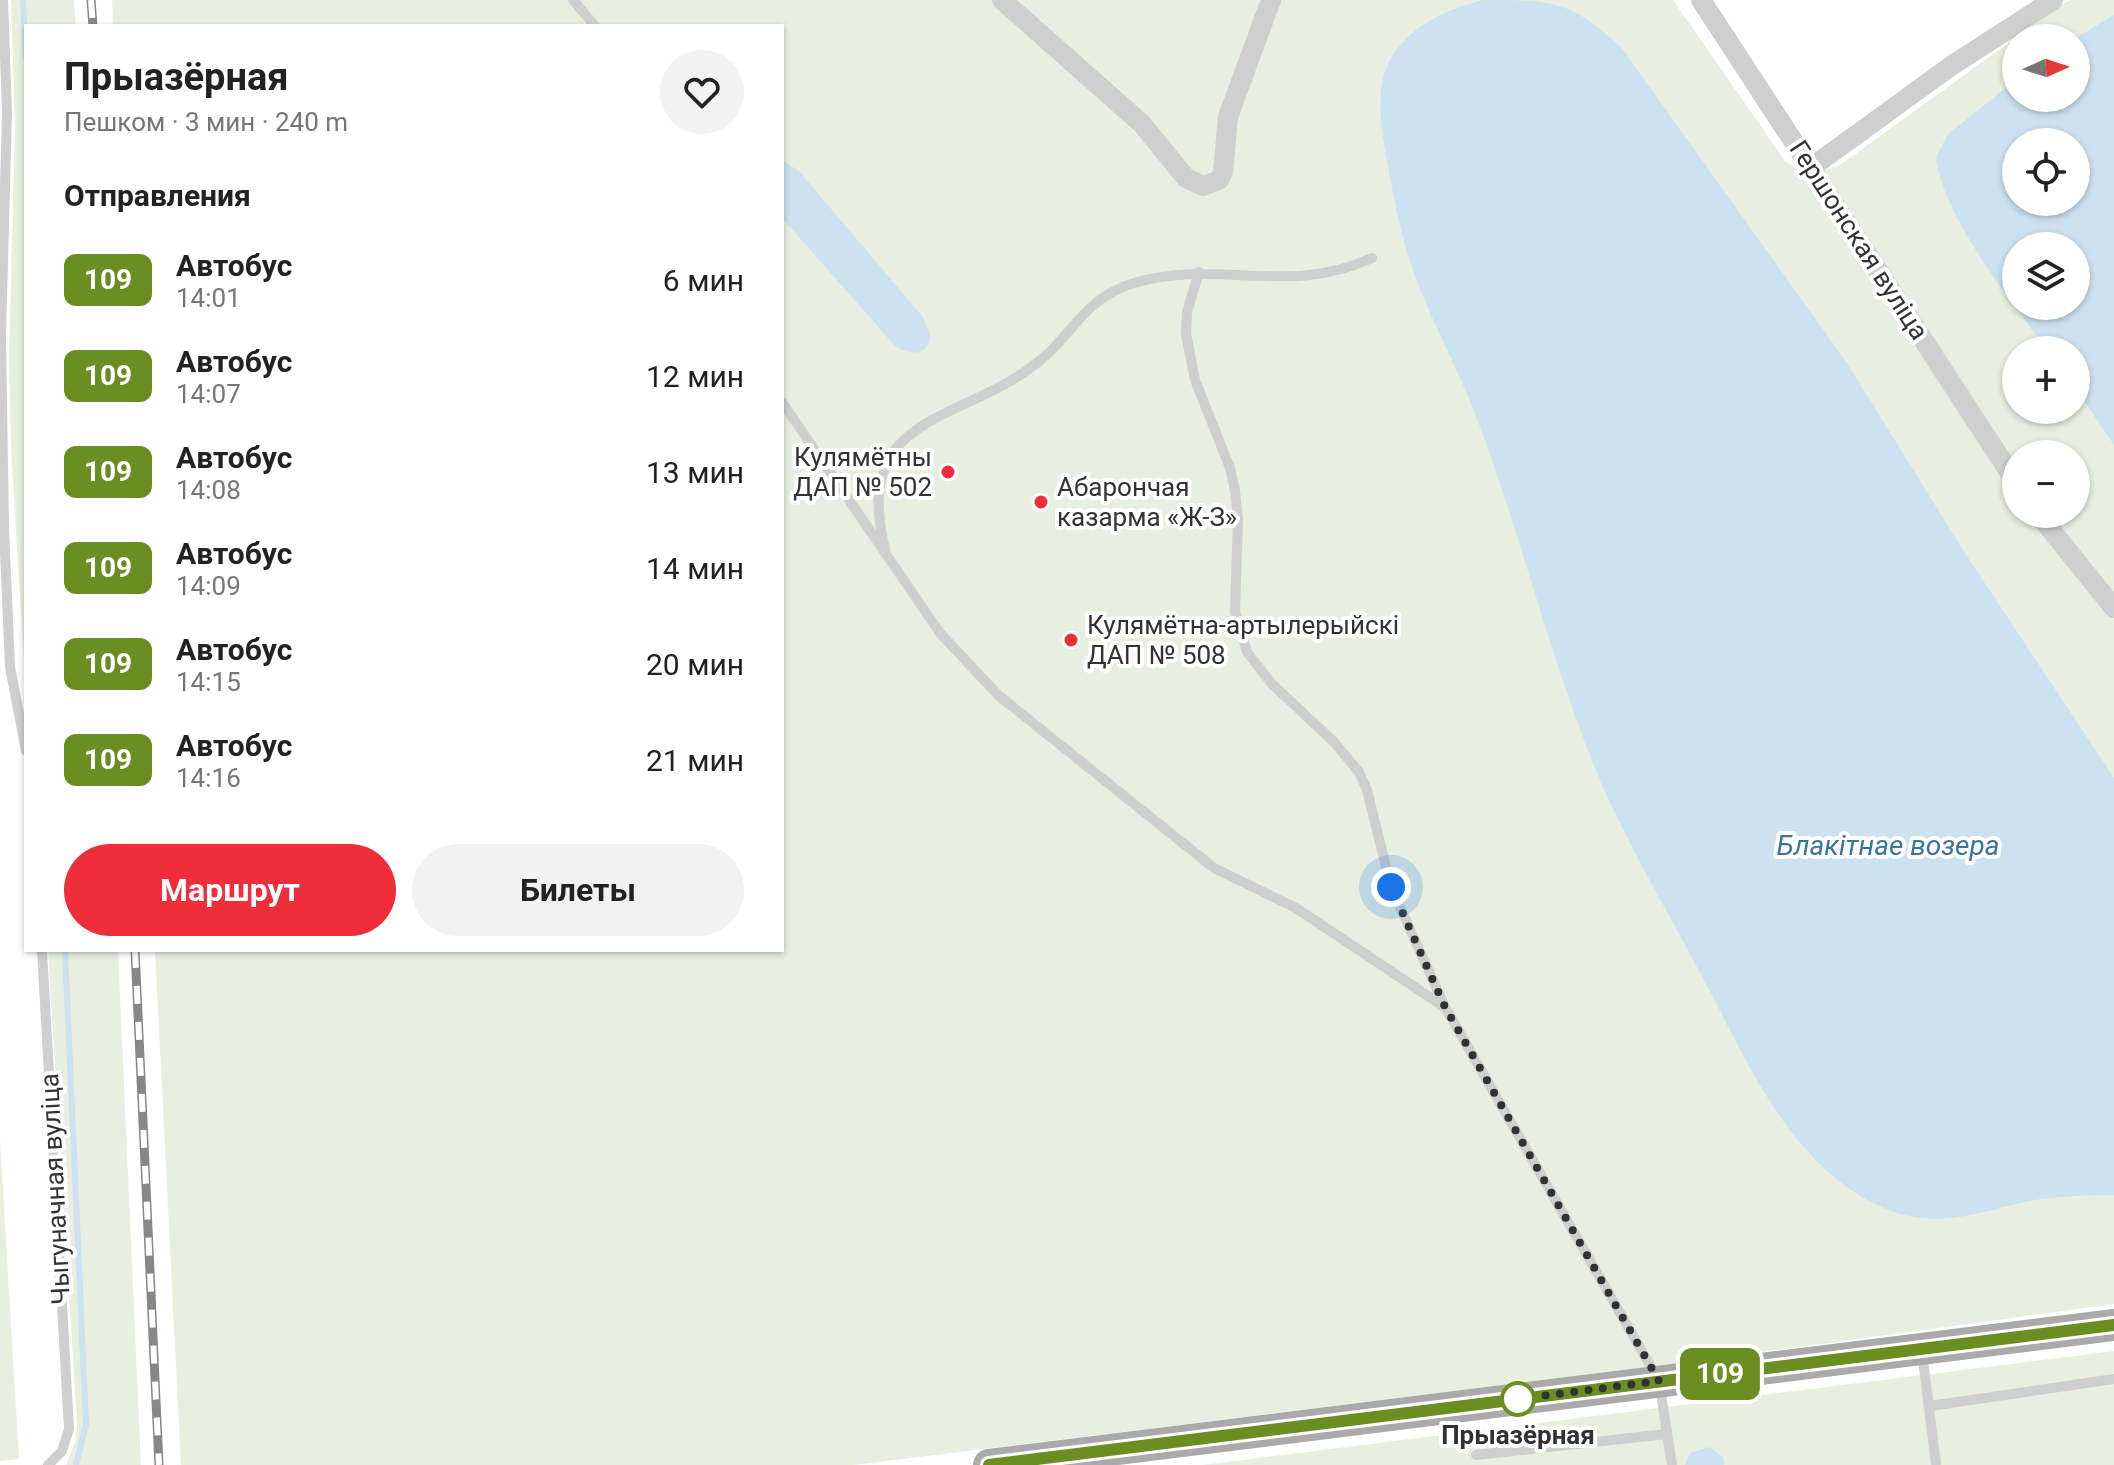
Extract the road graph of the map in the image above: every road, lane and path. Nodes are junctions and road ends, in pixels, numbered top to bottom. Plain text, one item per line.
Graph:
1 (3, 0) edge
2 (573, 0) edge
3 (1002, 0) edge
4 (1271, 0) edge
5 (1701, 0) edge
6 (2053, 0) edge
7 (2031, 5) edge
8 (593, 24) edge
9 (1812, 167) junction
10 (1372, 258) dead end
11 (1199, 272) junction
12 (784, 405) edge
13 (2002, 460) edge
14 (2049, 528) edge
15 (887, 557) junction
16 (2114, 608) edge
17 (24, 740) edge
18 (42, 952) edge
19 (1445, 1007) junction
20 (2114, 1325) edge
21 (1922, 1351) junction
22 (2114, 1379) edge
23 (1659, 1381) junction
24 (1930, 1406) junction
25 (1667, 1434) junction
26 (1476, 1455) dead end
27 (48, 1465) edge
28 (989, 1465) edge
29 (1672, 1465) edge
30 (1936, 1465) edge

1 - 17 lane
2 - 8 lane
3 - 4 street
5 - 9 street, Гершонская вуліца
6 - 7 street
7 - 9 street
9 - 13 street, Гершонская вуліца
10 - 11 lane
11 - 15 lane
11 - 19 lane
12 - 15 lane
14 - 16 street
15 - 19 lane
18 - 27 lane, Чыгуначная вуліца
19 - 23 lane
20 - 21 main road
21 - 23 main road
21 - 24 lane
22 - 24 lane
23 - 25 lane
23 - 28 main road
24 - 30 lane
25 - 26 lane
25 - 29 lane

